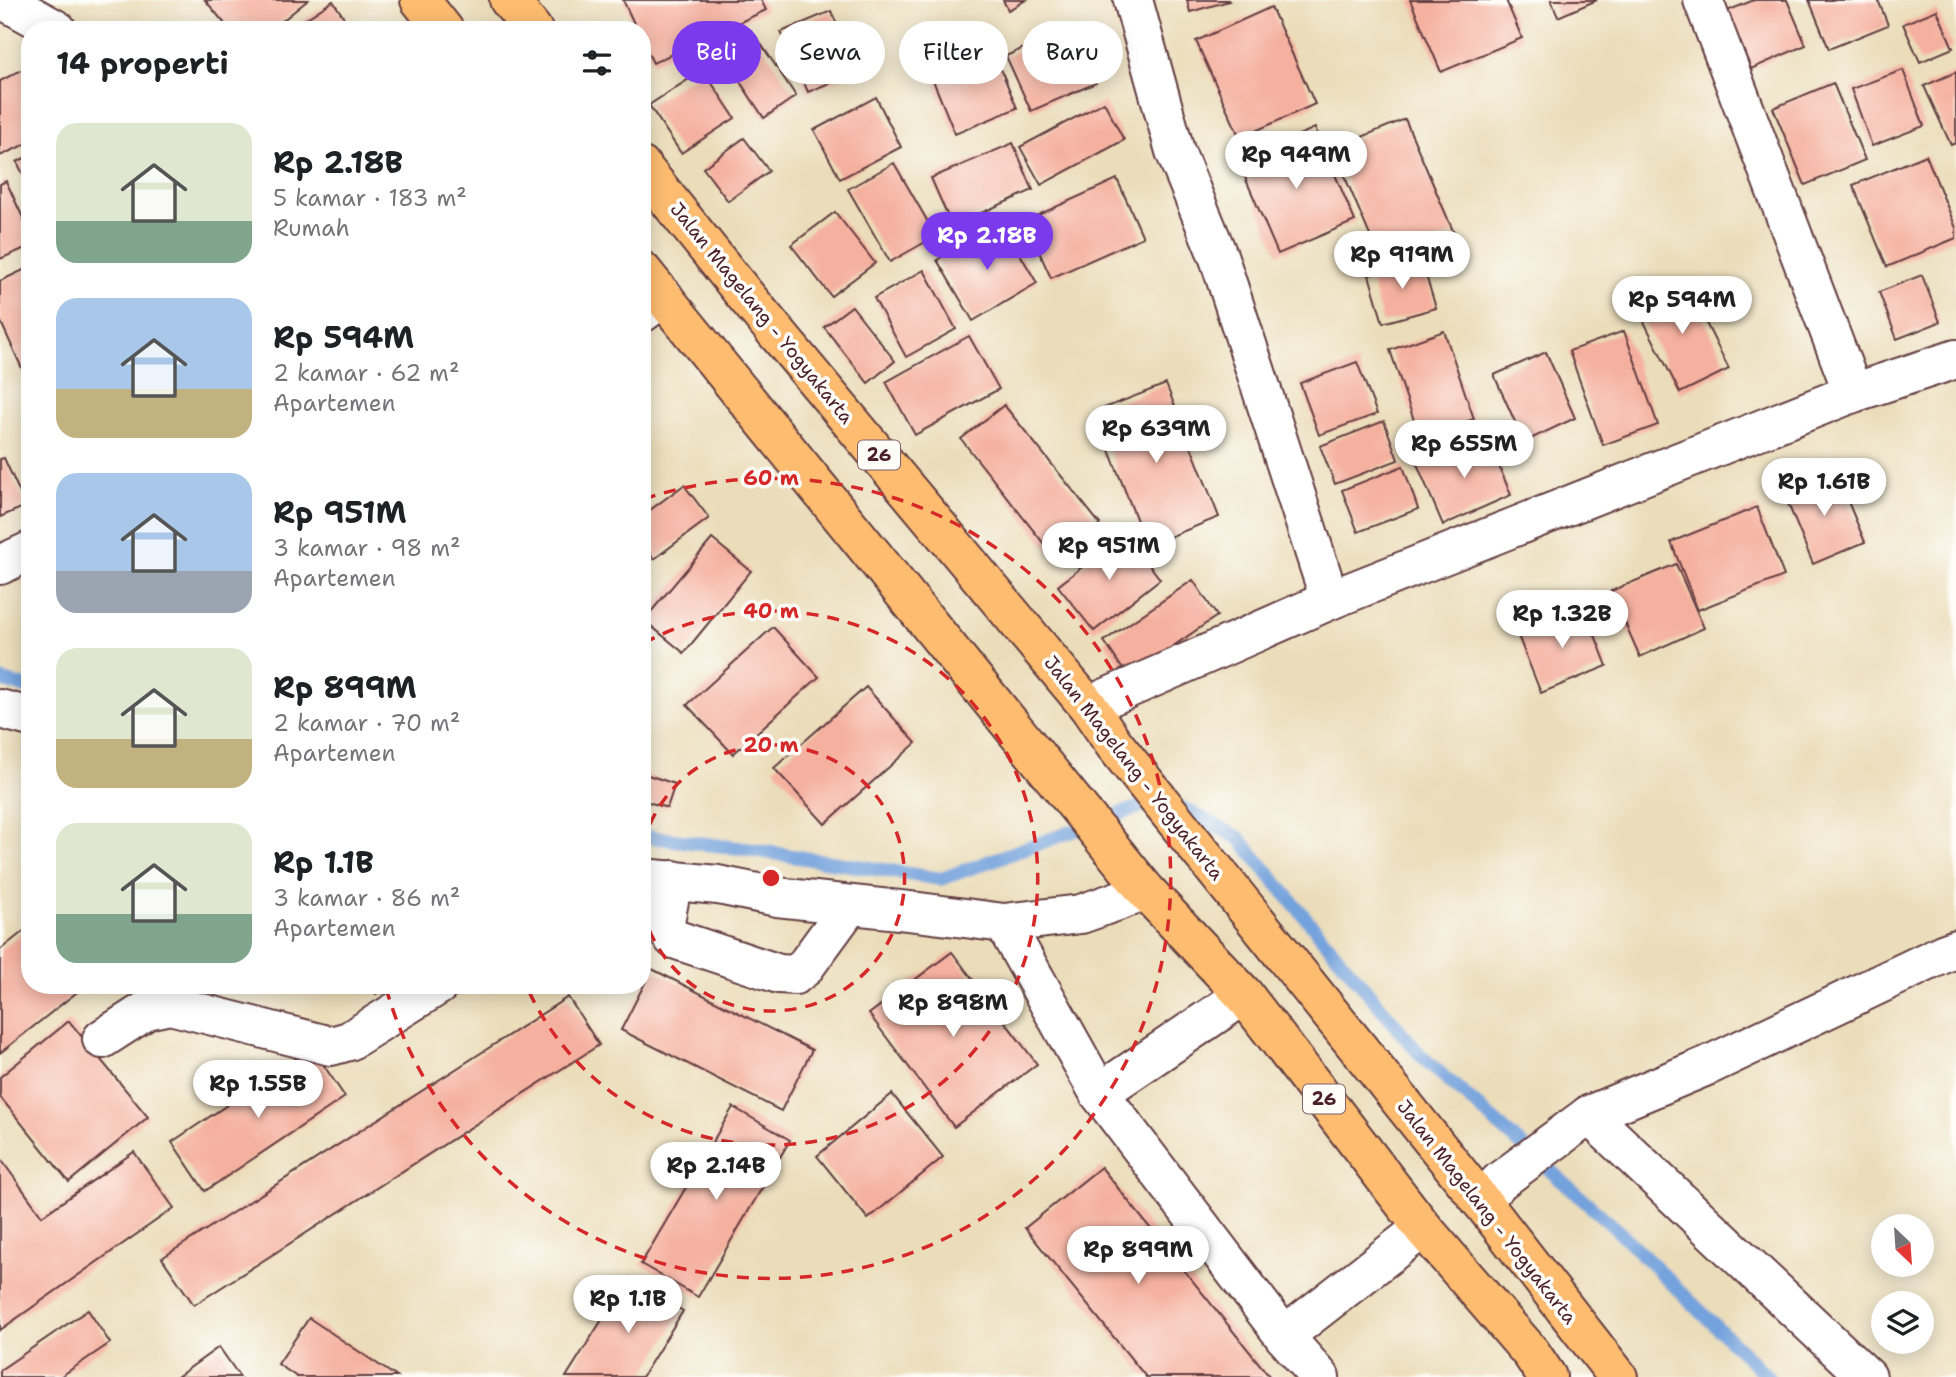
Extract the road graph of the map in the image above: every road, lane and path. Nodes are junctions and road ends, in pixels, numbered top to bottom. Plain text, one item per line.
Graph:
1 (3, 0) edge
2 (419, 0) edge
3 (509, 0) edge
4 (1133, 0) edge
5 (1703, 0) edge
6 (41, 21) edge
7 (436, 21) edge
8 (526, 21) edge
9 (651, 178) edge
10 (651, 295) edge
11 (1956, 359) edge
12 (1853, 393) junction
13 (21, 555) edge
14 (0, 565) edge
15 (1330, 600) junction
16 (1088, 706) junction
17 (0, 709) edge
18 (21, 715) edge
19 (657, 879) edge
20 (1146, 891) junction
21 (850, 905) junction
22 (1004, 923) junction
23 (1956, 949) edge
24 (425, 994) edge
25 (1244, 995) junction
26 (102, 1039) dead end
27 (1099, 1093) junction
28 (1589, 1115) junction
29 (1490, 1191) junction
30 (1423, 1228) junction
31 (1576, 1324) junction
32 (1284, 1336) junction
33 (1539, 1365) edge
34 (1320, 1377) edge
35 (1618, 1377) edge
36 (1867, 1377) edge

1 - 6 street
2 - 7 highway
3 - 8 highway
4 - 15 street
5 - 12 street
9 - 16 highway, Jalan Magelang - Yogyakarta / 26
10 - 20 highway, 26
11 - 12 street
12 - 15 street
13 - 14 street
15 - 16 street
16 - 29 highway, Jalan Magelang - Yogyakarta / 26
17 - 18 street
19 - 21 street
19 - 21 street
20 - 22 street
20 - 25 highway, 26
21 - 22 street
22 - 27 street
23 - 28 street
24 - 26 street
25 - 27 street
25 - 30 highway, 26
27 - 32 street
28 - 29 street
28 - 36 street
29 - 31 highway, Jalan Magelang - Yogyakarta / 26
30 - 32 street
30 - 33 highway, 26
31 - 33 highway
31 - 35 highway, Jalan Magelang - Yogyakarta / 26
32 - 34 street

